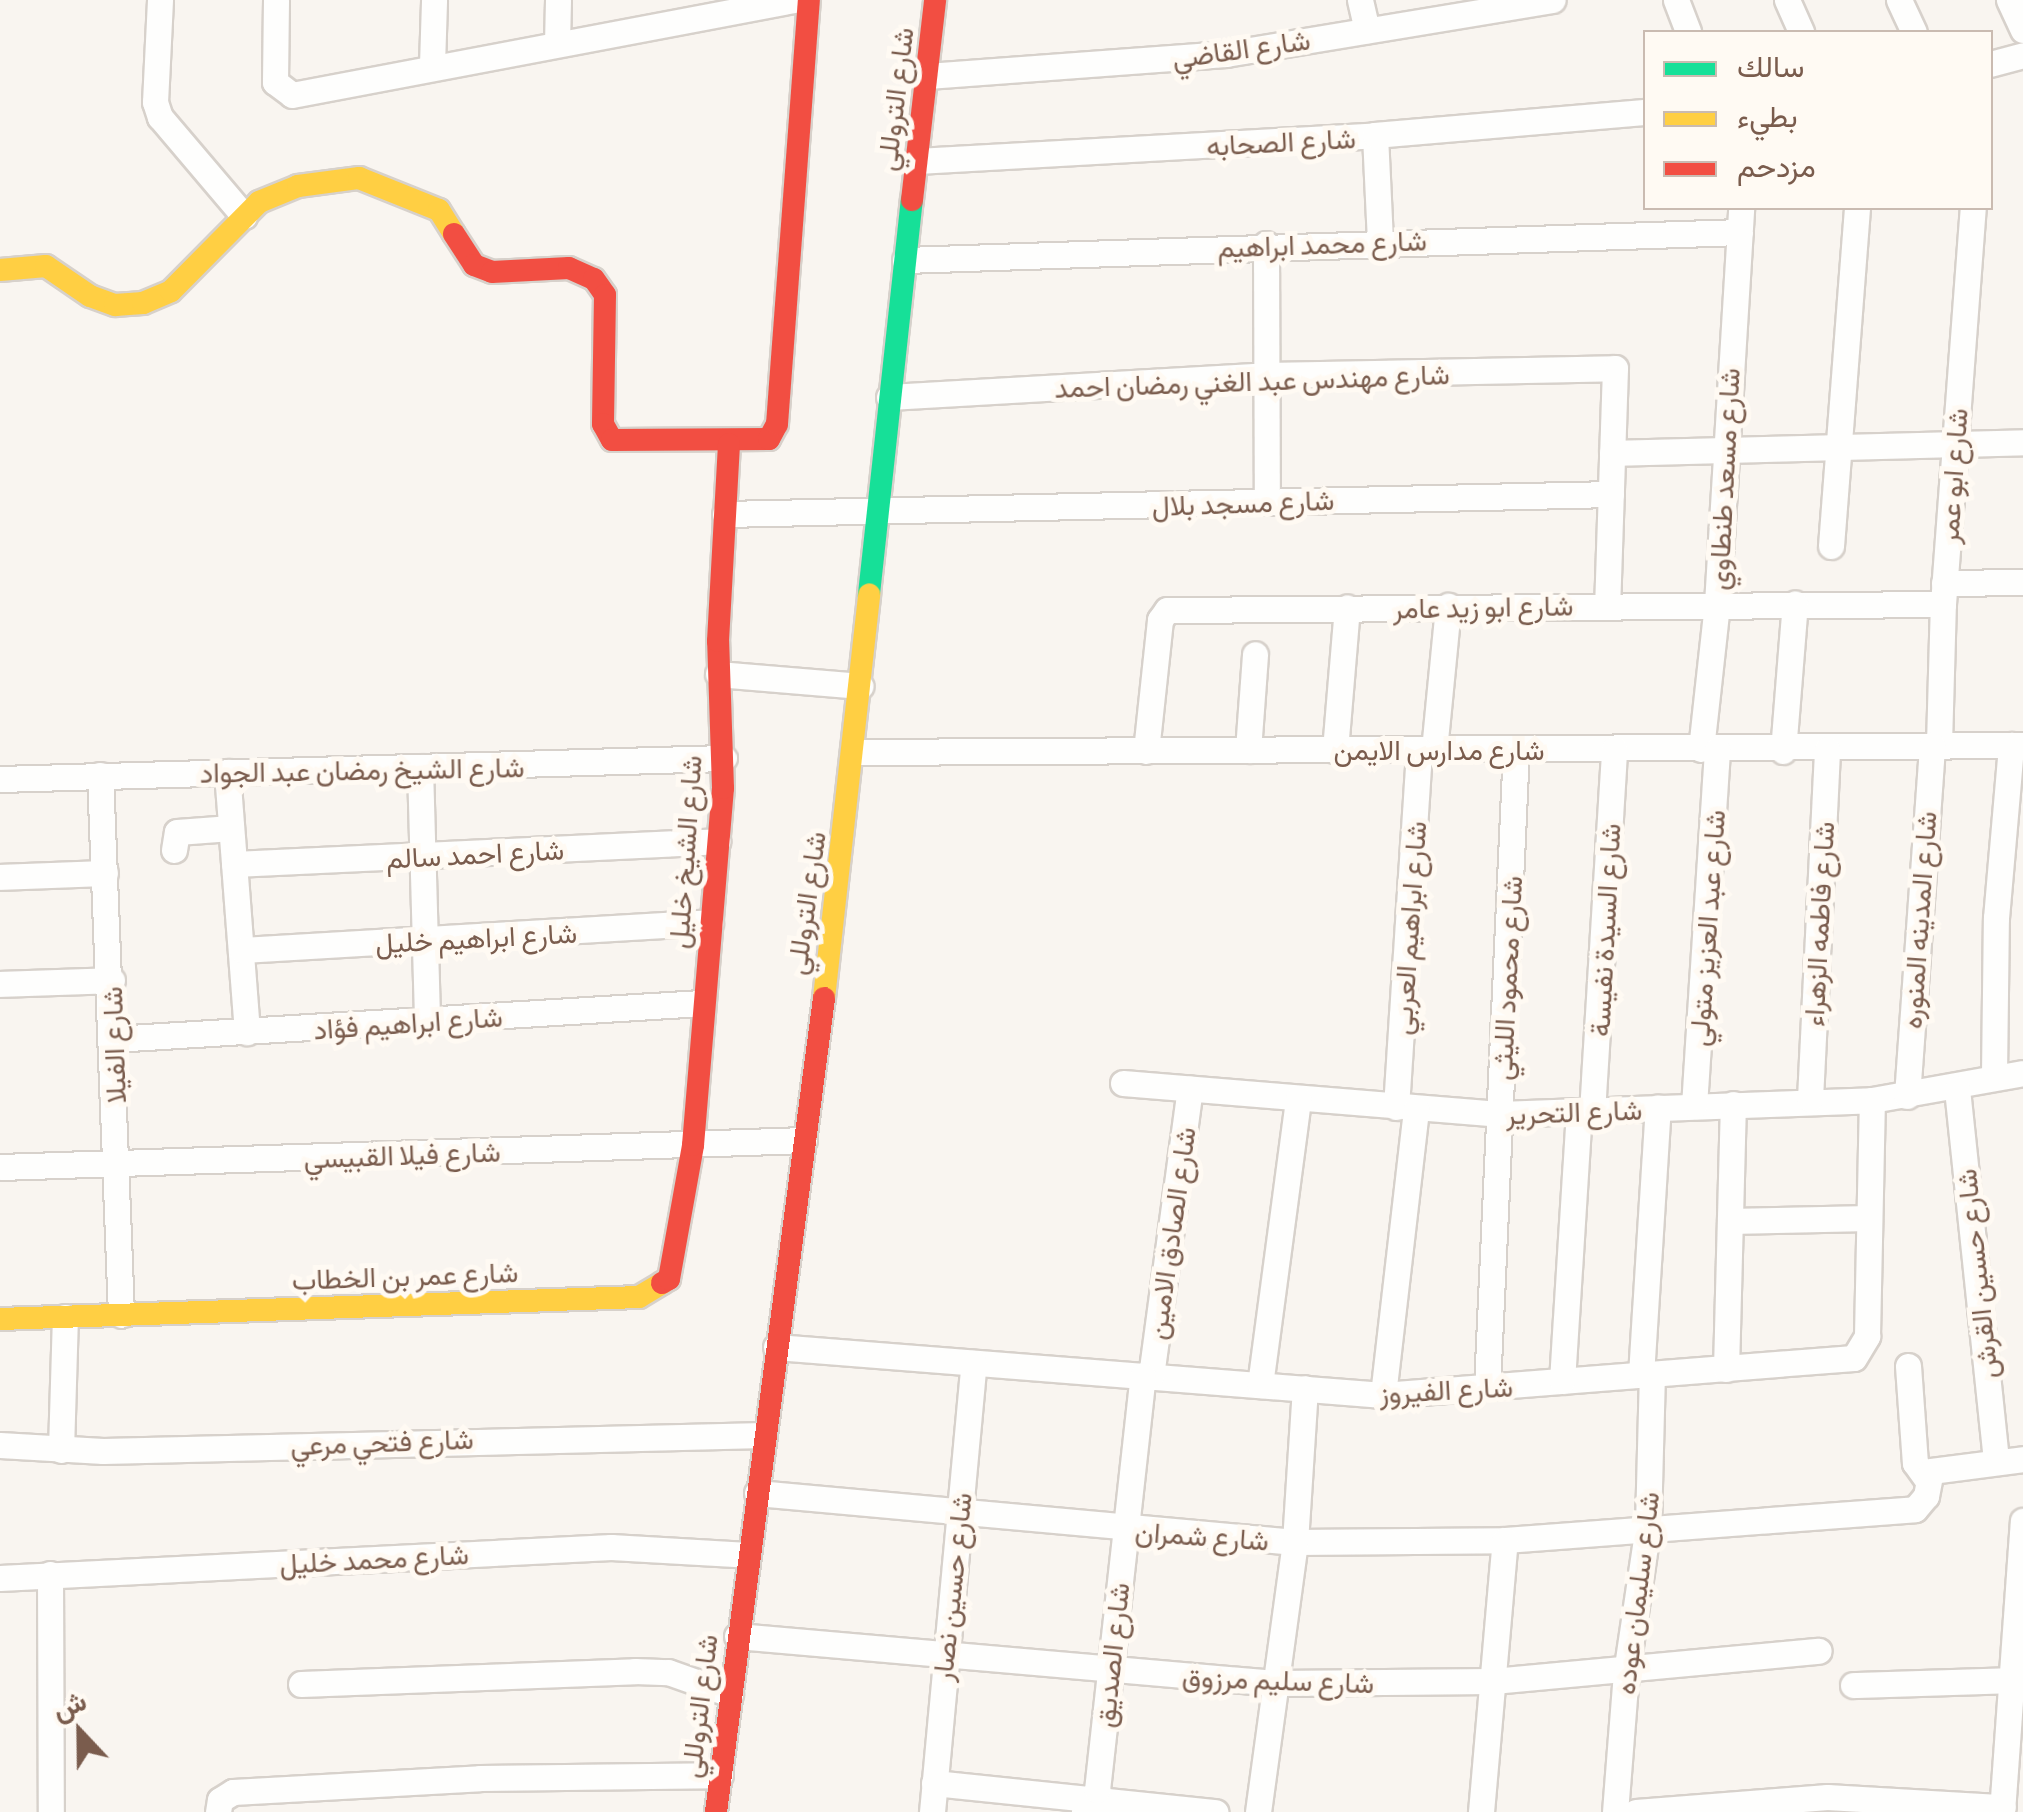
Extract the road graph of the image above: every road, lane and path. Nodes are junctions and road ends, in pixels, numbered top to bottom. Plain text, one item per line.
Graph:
1 (160, 0) edge
2 (276, 0) edge
3 (434, 0) edge
4 (558, 0) edge
5 (794, 0) edge
6 (809, 0) edge
7 (935, 0) edge
8 (1360, 0) edge
9 (1553, 0) edge
10 (1676, 0) edge
11 (1786, 0) edge
12 (1899, 0) edge
13 (2010, 0) edge
14 (1521, 2) edge
15 (692, 9) edge
16 (1367, 30) junction
17 (1687, 30) edge
18 (1800, 30) edge
19 (1913, 30) edge
20 (2023, 30) edge
21 (557, 44) junction
22 (2023, 55) edge
23 (1993, 63) edge
24 (432, 65) junction
25 (926, 76) junction
26 (1643, 112) edge
27 (1375, 136) junction
28 (916, 161) junction
29 (1857, 210) edge
30 (1973, 210) edge
31 (244, 216) junction
32 (1740, 220) edge
33 (1380, 240) junction
34 (1266, 244) junction
35 (905, 260) junction
36 (0, 270) edge
37 (1266, 375) junction
38 (889, 397) junction
39 (2023, 442) edge
40 (729, 444) junction
41 (1954, 444) junction
42 (1839, 447) junction
43 (1722, 450) junction
44 (1612, 453) junction
45 (1611, 494) junction
46 (1267, 500) junction
47 (725, 514) junction
48 (875, 515) junction
49 (1830, 546) dead end
50 (2023, 582) edge
51 (1943, 593) junction
52 (1795, 603) junction
53 (1717, 604) junction
54 (1607, 605) junction
55 (1448, 606) junction
56 (1347, 608) junction
57 (1255, 654) dead end
58 (718, 674) junction
59 (860, 686) junction
60 (1935, 744) junction
61 (2017, 745) edge
62 (1614, 748) junction
63 (1516, 749) junction
64 (1709, 749) junction
65 (1826, 749) junction
66 (1248, 750) junction
67 (1335, 750) junction
68 (1426, 750) junction
69 (1783, 750) junction
70 (1146, 751) junction
71 (856, 752) junction
72 (724, 758) junction
73 (420, 767) junction
74 (227, 772) junction
75 (100, 775) junction
76 (0, 778) edge
77 (231, 828) junction
78 (717, 841) junction
79 (174, 850) dead end
80 (420, 856) junction
81 (234, 864) junction
82 (105, 873) junction
83 (0, 877) edge
84 (710, 922) junction
85 (423, 940) junction
86 (242, 950) junction
87 (112, 980) junction
88 (0, 984) edge
89 (702, 1003) junction
90 (427, 1020) junction
91 (247, 1032) junction
92 (113, 1040) junction
93 (2023, 1073) edge
94 (1994, 1075) junction
95 (1123, 1083) dead end
96 (1190, 1089) junction
97 (1957, 1089) junction
98 (1907, 1096) junction
99 (1298, 1098) junction
100 (1810, 1099) junction
101 (1872, 1100) junction
102 (1733, 1104) junction
103 (1694, 1106) junction
104 (1406, 1108) junction
105 (1658, 1108) junction
106 (1585, 1112) junction
107 (1499, 1114) junction
108 (804, 1140) junction
109 (693, 1145) junction
110 (0, 1157) edge
111 (116, 1163) junction
112 (0, 1167) edge
113 (1869, 1218) junction
114 (1730, 1221) junction
115 (121, 1315) junction
116 (66, 1317) junction
117 (0, 1320) edge
118 (776, 1347) junction
119 (974, 1363) junction
120 (1908, 1366) dead end
121 (1726, 1369) junction
122 (1646, 1375) junction
123 (1147, 1376) junction
124 (1562, 1382) junction
125 (1260, 1384) junction
126 (1487, 1387) junction
127 (1305, 1388) junction
128 (1384, 1395) junction
129 (764, 1434) junction
130 (0, 1445) edge
131 (61, 1450) junction
132 (1996, 1459) junction
133 (2023, 1459) edge
134 (1926, 1478) junction
135 (756, 1492) junction
136 (959, 1516) junction
137 (2023, 1521) edge
138 (1648, 1525) junction
139 (1125, 1529) junction
140 (1504, 1540) junction
141 (1294, 1542) junction
142 (748, 1555) junction
143 (50, 1574) junction
144 (0, 1578) edge
145 (2020, 1591) edge
146 (737, 1636) junction
147 (1819, 1651) dead end
148 (944, 1655) junction
149 (1108, 1672) junction
150 (1626, 1672) junction
151 (2012, 1680) junction
152 (1493, 1681) junction
153 (301, 1684) dead end
154 (1275, 1684) junction
155 (1853, 1685) dead end
156 (730, 1694) junction
157 (2014, 1769) edge
158 (720, 1775) junction
159 (934, 1784) junction
160 (1089, 1806) edge
161 (1756, 1807) edge
162 (2002, 1809) edge
163 (51, 1812) edge
164 (218, 1812) edge
165 (716, 1812) edge
166 (932, 1812) edge
167 (1216, 1812) edge
168 (1258, 1812) edge
169 (1480, 1812) edge
170 (1615, 1812) edge
171 (1636, 1812) edge

1 - 31 street
2 - 24 street
3 - 24 street
4 - 21 street
5 - 15 street
6 - 40 street
7 - 25 street, شارع التروللي
8 - 16 street
9 - 14 street, شارع القاضي
10 - 17 street
11 - 18 street
12 - 19 street
13 - 20 street
14 - 16 street, شارع القاضي
15 - 21 street
16 - 25 street, شارع القاضي
21 - 24 street
22 - 23 street
25 - 28 street, شارع التروللي
26 - 27 street, شارع الصحابه
27 - 28 street, شارع الصحابه
27 - 33 street
28 - 35 street, شارع التروللي
29 - 42 street
30 - 41 street, شارع ابو عمر
31 - 36 street
31 - 40 street
32 - 33 street, شارع محمد ابراهيم
32 - 43 street, شارع مسعد طنطاوي
33 - 34 street, شارع محمد ابراهيم
34 - 35 street, شارع محمد ابراهيم
34 - 37 street
35 - 38 street, شارع التروللي
37 - 38 street, شارع مهندس عبد الغني رمضان احمد
37 - 44 street, شارع مهندس عبد الغني رمضان احمد
37 - 46 street
38 - 48 street, شارع التروللي
39 - 41 street
40 - 47 street, شارع الشيخ خليل
41 - 42 street
41 - 51 street, شارع ابو عمر
42 - 43 street
42 - 49 street
43 - 44 street
43 - 53 street, شارع مسعد طنطاوي
44 - 45 street
45 - 46 street, شارع مسجد بلال
45 - 54 street
46 - 48 street, شارع مسجد بلال
47 - 48 street, شارع مسجد بلال
47 - 58 street, شارع الشيخ خليل
48 - 59 street, شارع التروللي
50 - 51 street, شارع ابو زيد عامر
51 - 52 street, شارع ابو زيد عامر
51 - 60 street, شارع ابو عمر
52 - 53 street, شارع ابو زيد عامر
52 - 69 street
53 - 54 street, شارع ابو زيد عامر
53 - 64 street, شارع مسعد طنطاوي
54 - 55 street, شارع ابو زيد عامر
55 - 56 street, شارع ابو زيد عامر
55 - 68 street, شارع ابراهيم العربي
56 - 67 street
56 - 70 street, شارع ابو زيد عامر
57 - 66 street
58 - 59 street
58 - 72 street, شارع الشيخ خليل
59 - 71 street, شارع التروللي
60 - 61 street, شارع مدارس الايمن
60 - 65 street, شارع مدارس الايمن
60 - 98 street, شارع المدينه المنوره
61 - 94 street
62 - 63 street, شارع مدارس الايمن
62 - 64 street, شارع مدارس الايمن
62 - 106 street, شارع السيدة نفيسة
63 - 68 street, شارع مدارس الايمن
63 - 107 street, شارع محمود الليثي
64 - 69 street, شارع مدارس الايمن
64 - 103 street, شارع عبد العزيز متولي
65 - 69 street, شارع مدارس الايمن
65 - 100 street, شارع فاطمه الزهراء
66 - 67 street, شارع مدارس الايمن
66 - 70 street, شارع مدارس الايمن
67 - 68 street, شارع مدارس الايمن
68 - 104 street, شارع ابراهيم العربي
70 - 71 street, شارع مدارس الايمن
71 - 108 street, شارع التروللي
72 - 73 street, شارع الشيخ رمضان عبد الجواد
72 - 78 street, شارع الشيخ خليل
73 - 74 street, شارع الشيخ رمضان عبد الجواد
73 - 80 street
74 - 75 street, شارع الشيخ رمضان عبد الجواد
74 - 77 street
75 - 76 street, شارع الشيخ رمضان عبد الجواد
75 - 82 street, شارع الفيلا
77 - 79 street
77 - 81 street
78 - 80 street, شارع احمد سالم
78 - 84 street, شارع الشيخ خليل
80 - 81 street, شارع احمد سالم
80 - 85 street
81 - 86 street
82 - 83 street
82 - 87 street, شارع الفيلا
84 - 85 street, شارع ابراهيم خليل
84 - 89 street, شارع الشيخ خليل
85 - 86 street, شارع ابراهيم خليل
85 - 90 street
86 - 91 street
87 - 88 street
87 - 92 street, شارع الفيلا
89 - 90 street, شارع ابراهيم فؤاد
89 - 109 street, شارع الشيخ خليل
90 - 91 street, شارع ابراهيم فؤاد
91 - 92 street, شارع ابراهيم فؤاد
92 - 111 street, شارع الفيلا
93 - 94 street, شارع التحرير
94 - 97 street, شارع التحرير
95 - 96 street, شارع التحرير
96 - 99 street, شارع التحرير
96 - 123 street, شارع الصادق الامين
97 - 98 street, شارع التحرير
97 - 132 street, شارع حسين القرش
98 - 101 street, شارع التحرير
99 - 104 street, شارع التحرير
99 - 125 street
100 - 101 street, شارع التحرير
100 - 102 street, شارع التحرير
101 - 113 street, شارع الفيروز
102 - 103 street, شارع التحرير
102 - 114 street
103 - 105 street, شارع التحرير
104 - 107 street, شارع التحرير
104 - 128 street, شارع ابراهيم العربي
105 - 106 street, شارع التحرير
105 - 122 street, شارع سليمان عوده
106 - 107 street, شارع التحرير
106 - 124 street, شارع السيدة نفيسة
107 - 126 street, شارع محمود الليثي
108 - 109 street, شارع فيلا القبيسي
108 - 118 street, شارع التروللي
109 - 111 street, شارع فيلا القبيسي
109 - 115 street, شارع عمر بن الخطاب
110 - 112 street
111 - 112 street, شارع فيلا القبيسي
111 - 115 street, شارع الفيلا
113 - 114 street
113 - 121 street, شارع الفيروز
114 - 121 street
115 - 116 street, شارع عمر بن الخطاب
116 - 117 street, شارع عمر بن الخطاب
116 - 131 street
118 - 119 street, شارع الفيروز
118 - 129 street, شارع التروللي
119 - 123 street, شارع الفيروز
119 - 136 street, شارع حسين نصار
120 - 134 street
121 - 122 street, شارع الفيروز
122 - 124 street, شارع الفيروز
122 - 138 street, شارع سليمان عوده
123 - 125 street, شارع الفيروز
123 - 139 street, شارع الصديق
124 - 126 street, شارع الفيروز
125 - 127 street, شارع الفيروز
126 - 128 street, شارع الفيروز
127 - 128 street, شارع الفيروز
127 - 141 street
129 - 131 street, شارع فتحي مرعي
129 - 135 street, شارع التروللي
130 - 131 street, شارع فتحي مرعي
132 - 133 street
132 - 134 street
134 - 138 street, شارع شمران
135 - 136 street, شارع شمران
135 - 142 street, شارع التروللي
136 - 139 street, شارع شمران
136 - 148 street, شارع حسين نصار
137 - 145 street
138 - 140 street, شارع شمران
138 - 150 street, شارع سليمان عوده
139 - 141 street, شارع شمران
139 - 149 street, شارع الصديق
140 - 141 street, شارع شمران
140 - 152 street
141 - 154 street
142 - 143 street, شارع محمد خليل
142 - 146 street, شارع التروللي
143 - 144 street, شارع محمد خليل
143 - 163 street
145 - 151 street
146 - 148 street, شارع سليم مرزوق
146 - 156 street, شارع التروللي
147 - 150 street, شارع سليم مرزوق
148 - 149 street, شارع سليم مرزوق
148 - 159 street, شارع حسين نصار
149 - 154 street, شارع سليم مرزوق
149 - 160 street, شارع الصديق
150 - 152 street, شارع سليم مرزوق
150 - 170 street, شارع سليمان عوده
151 - 155 street
151 - 157 street
152 - 154 street, شارع سليم مرزوق
152 - 169 street
153 - 156 street
154 - 168 street
156 - 158 street, شارع التروللي
157 - 162 street
158 - 164 street
158 - 165 street, شارع التروللي
159 - 160 street
159 - 166 street, شارع حسين نصار
160 - 167 street
161 - 162 street
161 - 171 street

